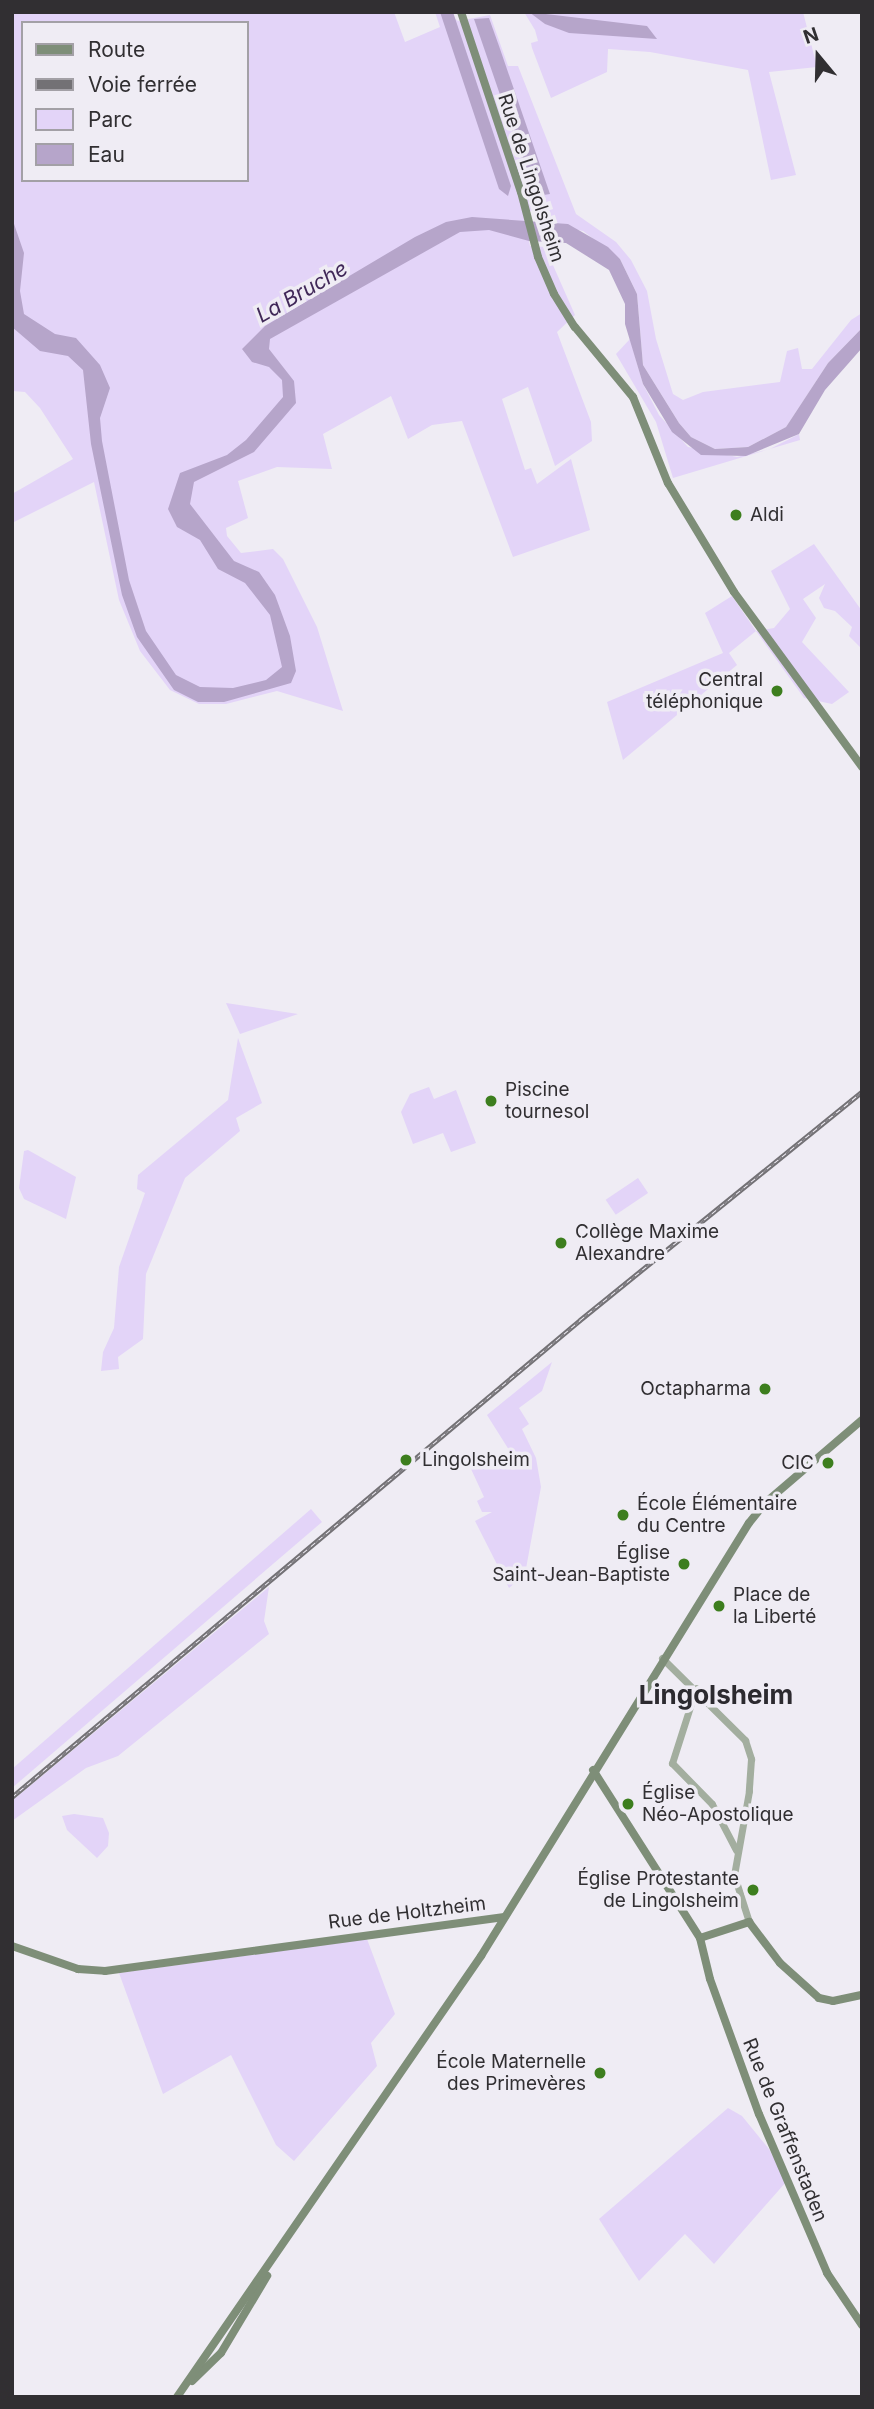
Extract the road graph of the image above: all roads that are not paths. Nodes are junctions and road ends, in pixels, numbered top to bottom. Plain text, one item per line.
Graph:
1 (461, 12) edge
2 (862, 767) edge
3 (862, 1420) edge
4 (662, 1658) junction
5 (696, 1688) junction
6 (593, 1770) junction
7 (736, 1850) junction
8 (507, 1914) junction
9 (750, 1924) junction
10 (701, 1941) junction
11 (12, 1946) edge
12 (862, 1995) edge
13 (862, 2325) edge
14 (179, 2395) edge

1 - 2 main road, Rue de Lingolsheim
3 - 4 main road
4 - 5 street
4 - 6 main road
5 - 7 street
5 - 7 street
6 - 8 main road
6 - 10 main road, Rue de Graffenstaden
7 - 9 street
8 - 11 main road, Rue de Holtzheim
8 - 14 main road
9 - 10 main road
9 - 12 main road
10 - 13 main road, Rue de Graffenstaden

